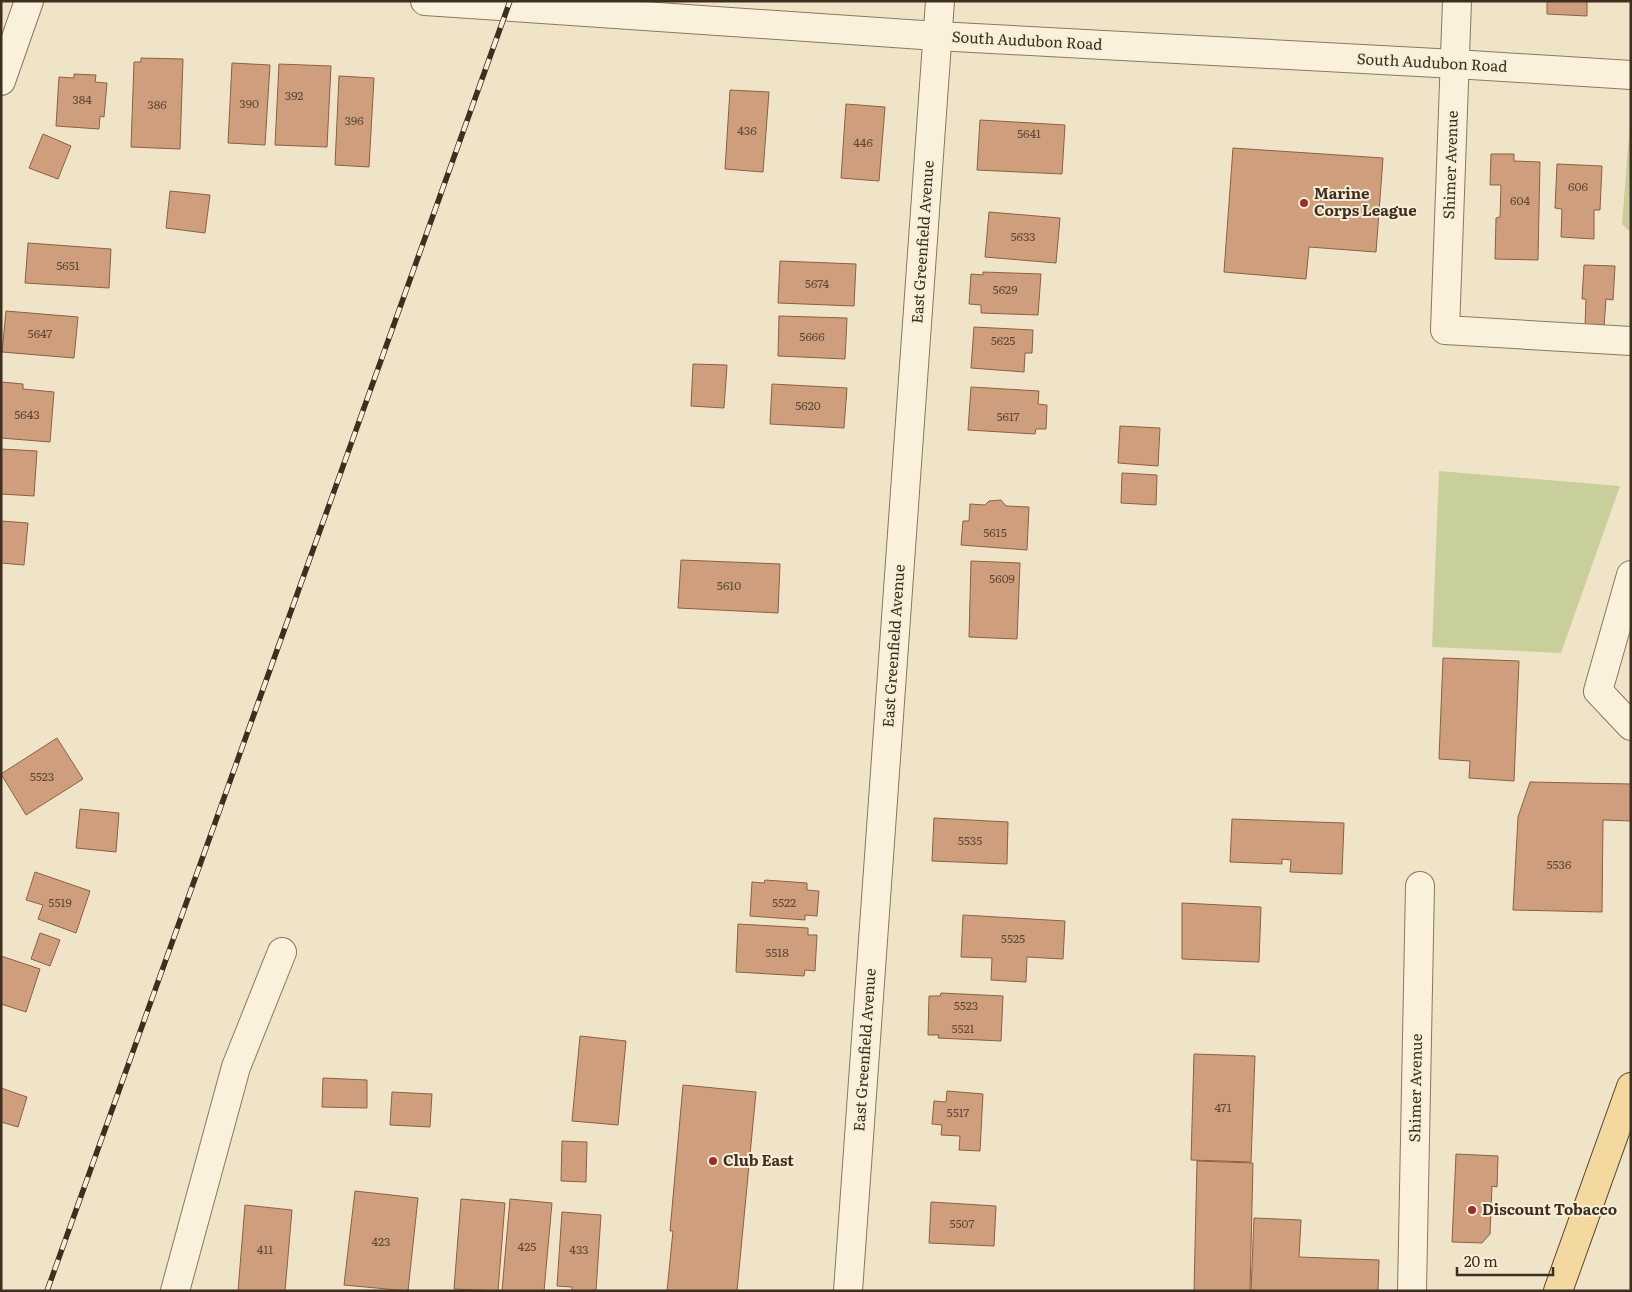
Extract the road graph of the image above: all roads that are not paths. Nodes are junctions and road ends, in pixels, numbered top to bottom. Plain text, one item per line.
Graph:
1 (30, 1) edge
2 (425, 1) edge
3 (940, 1) edge
4 (1457, 1) edge
5 (458, 2) edge
6 (938, 36) junction
7 (1455, 64) junction
8 (1631, 75) edge
9 (1, 81) edge
10 (1631, 342) edge
11 (1631, 575) edge
12 (1631, 726) edge
13 (1420, 886) dead end
14 (282, 952) dead end
15 (1631, 1087) edge
16 (175, 1291) edge
17 (848, 1291) edge
18 (1412, 1291) edge
19 (1558, 1291) edge

1 - 9 street
2 - 5 street, South Audubon Road
3 - 6 street, East Greenfield Avenue
4 - 7 street, Shimer Avenue
5 - 6 street, South Audubon Road
6 - 7 street, South Audubon Road
6 - 17 street, East Greenfield Avenue
7 - 8 street, South Audubon Road
7 - 10 street, Shimer Avenue
11 - 12 street
13 - 18 street, Shimer Avenue
14 - 16 street
15 - 19 main road

